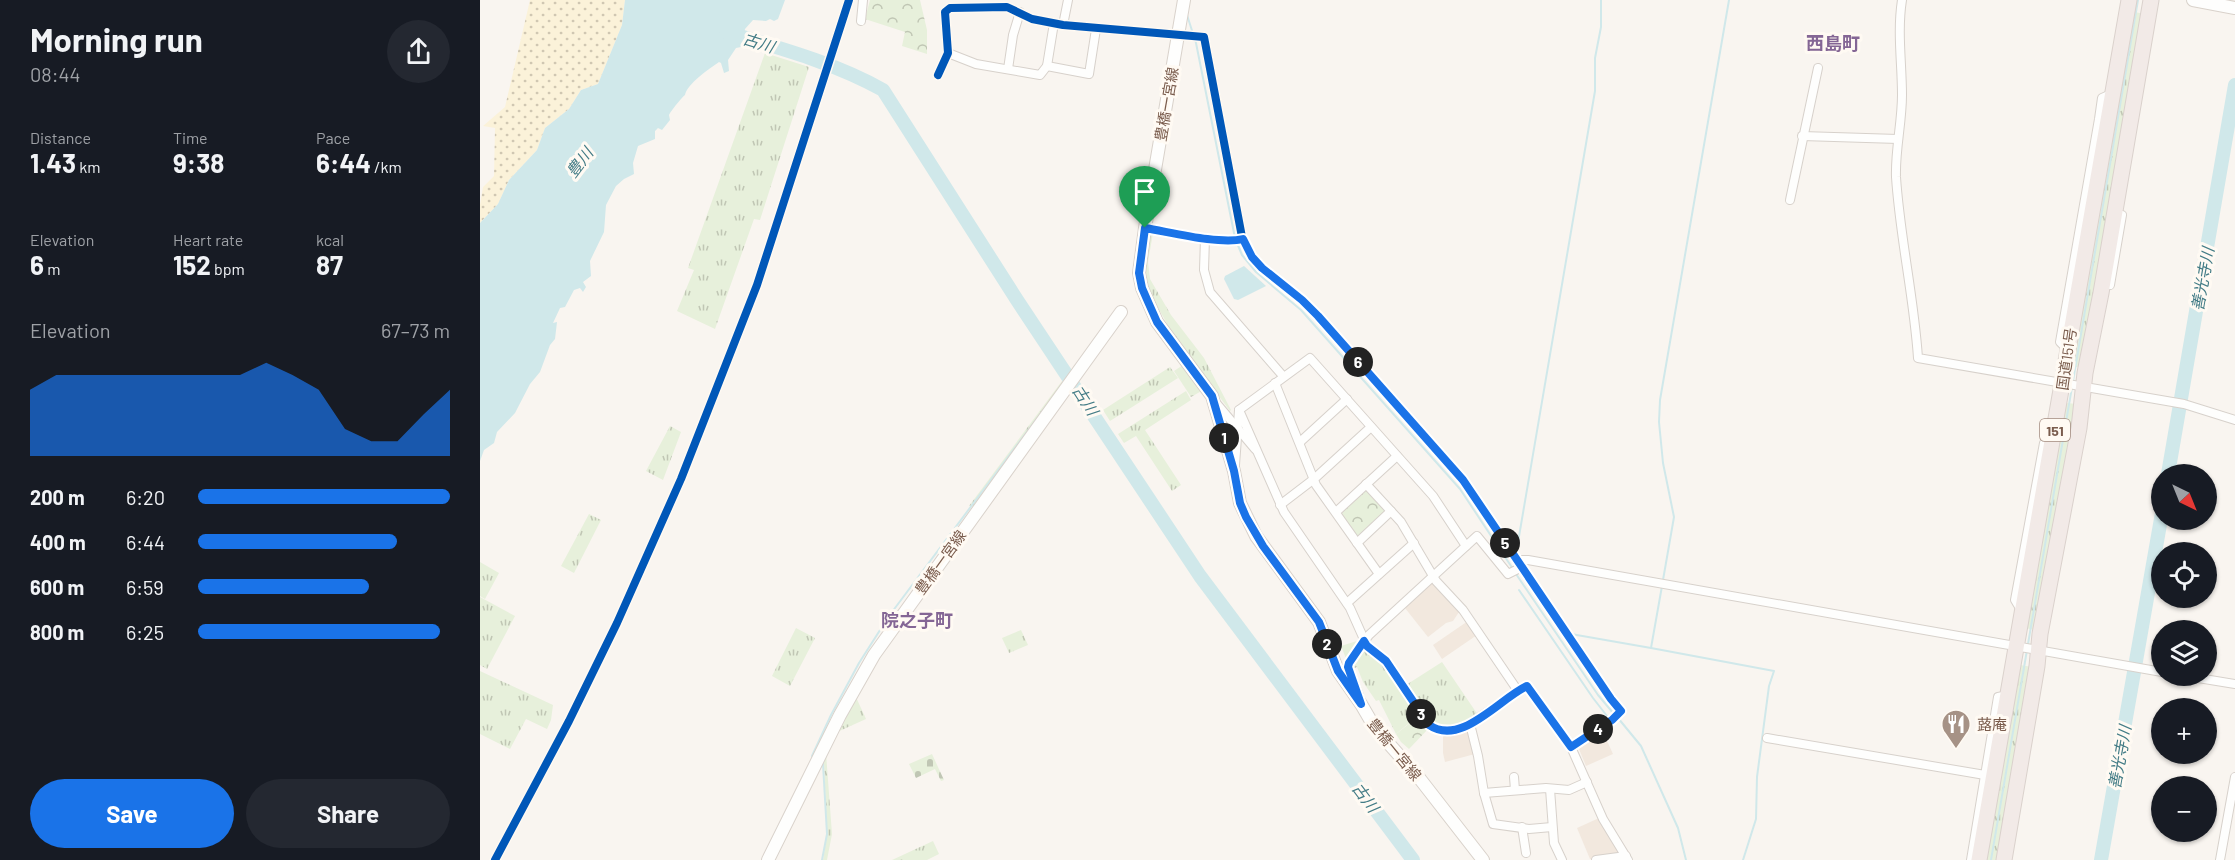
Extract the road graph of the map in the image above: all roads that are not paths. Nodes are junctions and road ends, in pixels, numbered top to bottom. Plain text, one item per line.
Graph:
1 (849, 0) edge
2 (863, 0) edge
3 (1068, 0) edge
4 (1902, 0) edge
5 (2129, 0) edge
6 (2151, 0) edge
7 (2193, 0) edge
8 (1008, 3) edge
9 (1184, 3) edge
10 (2235, 8) edge
11 (1020, 12) junction
12 (861, 21) dead end
13 (1054, 23) junction
14 (1063, 25) junction
15 (1096, 29) junction
16 (1184, 35) junction
17 (948, 52) junction
18 (1047, 66) junction
19 (1818, 68) dead end
20 (1008, 69) junction
21 (939, 75) dead end
22 (1802, 136) junction
23 (1898, 139) junction
24 (1790, 200) dead end
25 (1145, 228) junction
26 (1205, 238) junction
27 (1239, 240) junction
28 (1121, 312) dead end
29 (1283, 376) junction
30 (1275, 383) junction
31 (2062, 383) junction
32 (2084, 387) junction
33 (1212, 396) junction
34 (1347, 399) junction
35 (1239, 410) junction
36 (2235, 420) edge
37 (1371, 427) junction
38 (1238, 429) junction
39 (1300, 442) junction
40 (1259, 453) junction
41 (1396, 456) junction
42 (1234, 471) junction
43 (1314, 479) junction
44 (1366, 484) junction
45 (1280, 504) junction
46 (1391, 511) junction
47 (1336, 512) junction
48 (1357, 543) junction
49 (1414, 543) junction
50 (1466, 546) junction
51 (1517, 564) junction
52 (1379, 574) junction
53 (1433, 576) junction
54 (1347, 603) junction
55 (1364, 641) junction
56 (2017, 647) junction
57 (2039, 650) junction
58 (2151, 670) edge
59 (2217, 681) edge
60 (2235, 684) edge
61 (2033, 685) junction
62 (1518, 691) junction
63 (2009, 695) junction
64 (1361, 704) junction
65 (1470, 724) junction
66 (1767, 738) dead end
67 (1571, 747) junction
68 (1985, 775) junction
69 (1514, 777) dead end
70 (2235, 777) edge
71 (1587, 782) junction
72 (1550, 789) junction
73 (1515, 790) junction
74 (1484, 793) junction
75 (2231, 817) edge
76 (1522, 827) junction
77 (1552, 827) junction
78 (1526, 854) dead end
79 (1627, 858) edge
80 (495, 860) edge
81 (768, 860) edge
82 (1483, 860) edge
83 (1562, 860) edge
84 (1596, 860) edge
85 (1971, 860) edge
86 (1978, 860) edge
87 (2004, 860) edge
88 (2010, 860) edge
89 (2220, 860) edge

1 - 80 street
2 - 12 street
3 - 14 street
4 - 23 street
5 - 31 highway, 国道151号 / 151
6 - 32 highway, 国道151号 / 151
7 - 10 main road
8 - 11 street
8 - 17 street
9 - 16 main road, 豊橋一宮線
11 - 13 street
11 - 20 street
13 - 14 street
13 - 18 street
14 - 15 street
15 - 16 street
15 - 18 street
16 - 25 main road, 豊橋一宮線
16 - 27 street
17 - 20 street
17 - 21 street
18 - 20 street
19 - 22 street
22 - 23 street
22 - 24 street
23 - 31 street
25 - 26 street
25 - 33 main road, 豊橋一宮線
26 - 27 street
26 - 29 street
27 - 51 street
28 - 81 main road, 豊橋一宮線
29 - 30 street
29 - 34 street
30 - 35 street
30 - 39 street
31 - 32 street
31 - 56 highway, 国道151号 / 151
32 - 36 street
32 - 57 highway, 国道151号 / 151
33 - 38 street
33 - 42 main road, 豊橋一宮線
34 - 37 street
34 - 39 street
35 - 38 street
35 - 40 street
37 - 41 street
37 - 43 street
38 - 40 street
38 - 42 street
39 - 43 street
40 - 45 street
41 - 44 street
41 - 50 street
42 - 64 main road, 豊橋一宮線
43 - 45 street
43 - 47 street
44 - 46 street
44 - 47 street
45 - 54 street
46 - 48 street
46 - 49 street
47 - 48 street
48 - 52 street
49 - 52 street
49 - 53 street
50 - 51 street
50 - 53 street
51 - 56 street
51 - 67 street
52 - 54 street
53 - 55 street
53 - 62 street
54 - 55 street
55 - 64 street
55 - 65 street
56 - 57 street
56 - 63 highway, 国道151号 / 151
57 - 58 street
57 - 61 highway, 国道151号 / 151
59 - 60 street
61 - 87 highway, 国道151号 / 151
61 - 88 street
62 - 65 street
62 - 67 street
63 - 68 street
63 - 86 highway, 国道151号 / 151
64 - 82 main road, 豊橋一宮線
65 - 74 street
66 - 68 street
67 - 71 street
68 - 85 street
69 - 73 street
70 - 75 street
71 - 72 street
71 - 79 street
72 - 73 street
72 - 77 street
73 - 74 street
74 - 76 street
75 - 89 street
76 - 77 street
76 - 78 street
77 - 83 street
79 - 84 street

